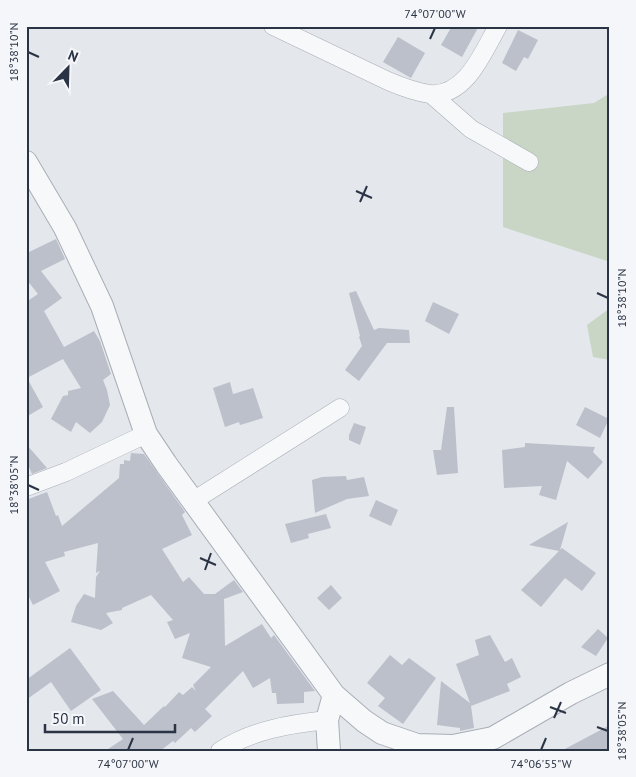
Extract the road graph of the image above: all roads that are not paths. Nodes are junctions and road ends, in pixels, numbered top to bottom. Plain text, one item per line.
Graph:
1 (273, 26) edge
2 (498, 26) edge
3 (431, 94) junction
4 (26, 162) edge
5 (529, 162) dead end
6 (340, 408) dead end
7 (146, 434) junction
8 (26, 486) edge
9 (194, 501) junction
10 (610, 674) edge
11 (334, 695) junction
12 (327, 720) junction
13 (220, 751) edge
14 (329, 751) edge

1 - 3 street
2 - 3 street
3 - 5 street
4 - 7 street
6 - 9 street
7 - 8 street
7 - 9 street
9 - 11 street
10 - 11 street
11 - 12 street
12 - 13 street
12 - 14 street

